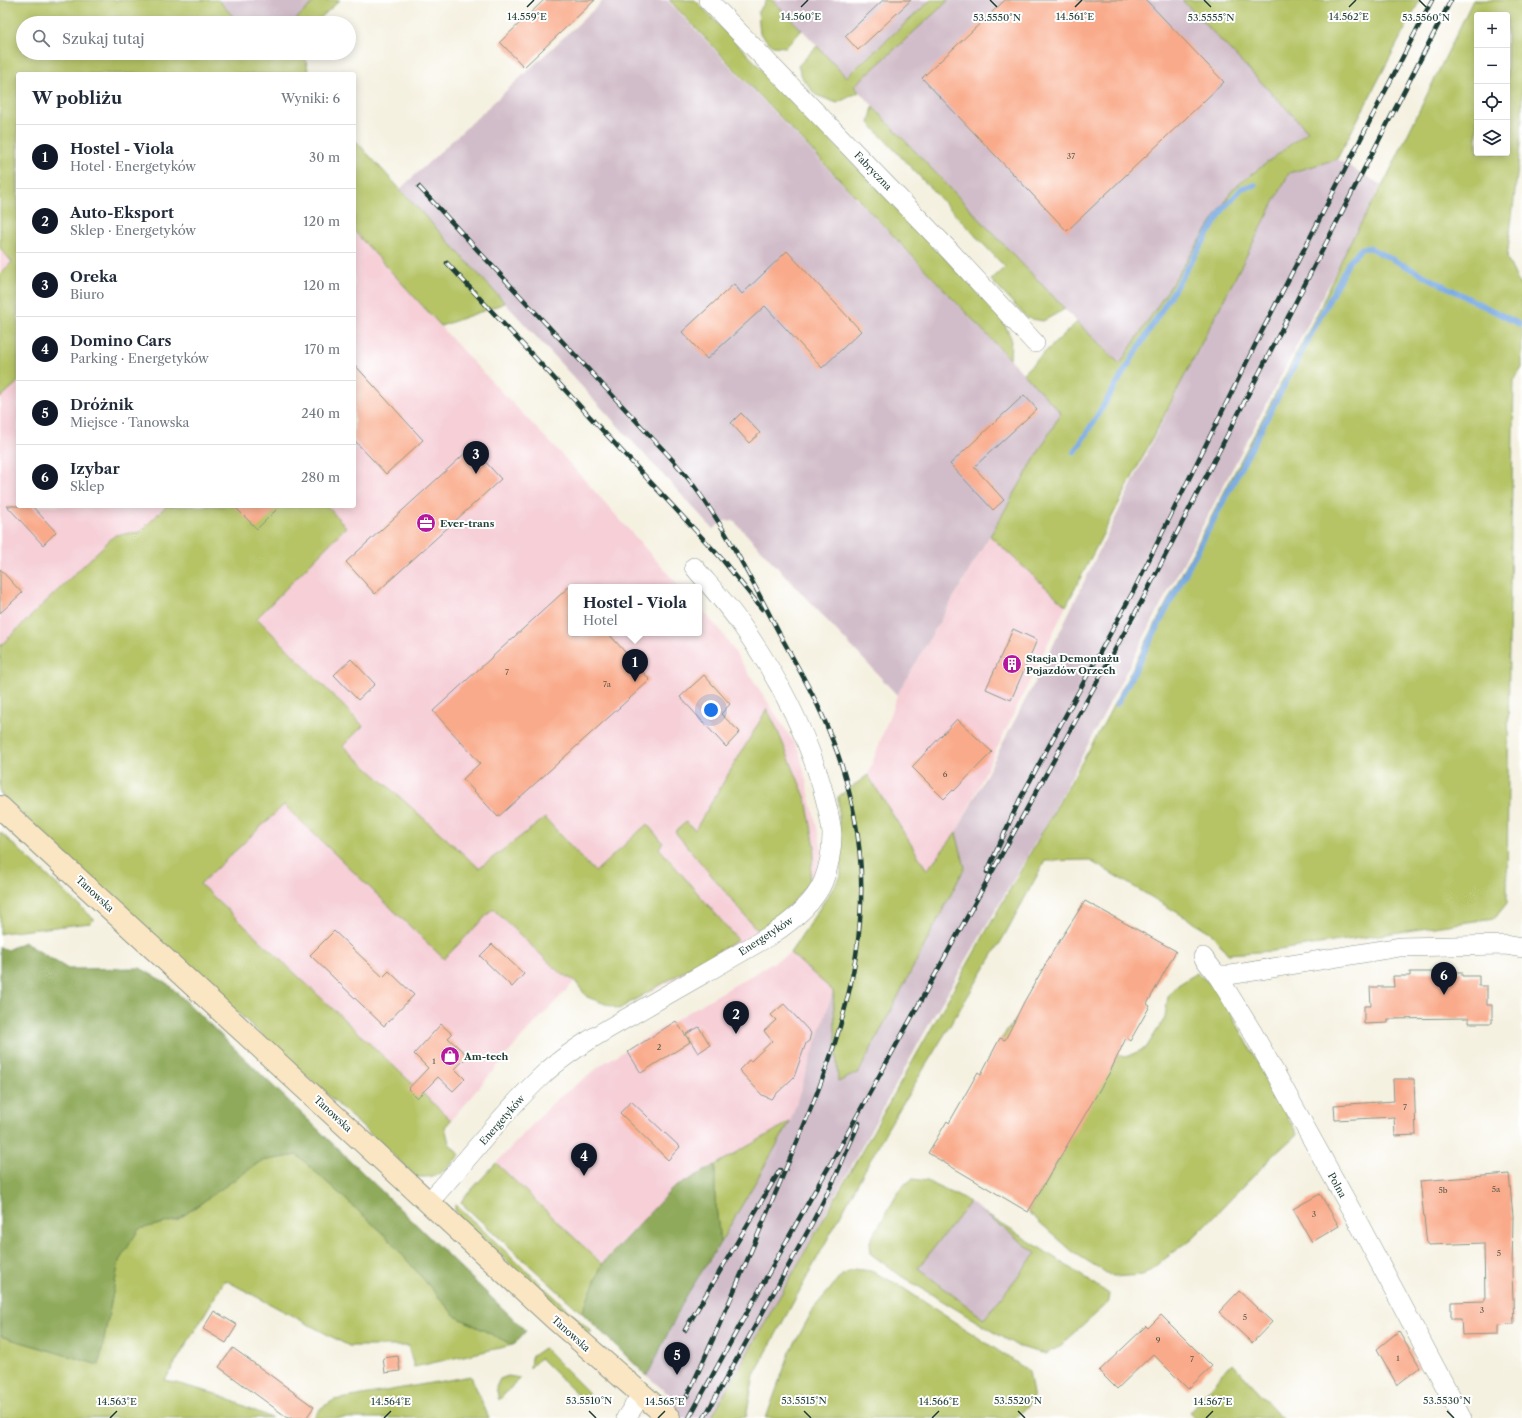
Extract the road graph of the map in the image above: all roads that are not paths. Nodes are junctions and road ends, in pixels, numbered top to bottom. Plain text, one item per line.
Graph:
1 (708, 0) edge
2 (1035, 343) dead end
3 (694, 567) dead end
4 (0, 807) edge
5 (1522, 948) edge
6 (1203, 957) dead end
7 (1217, 975) junction
8 (428, 1203) junction
9 (642, 1395) junction
10 (626, 1418) edge
11 (669, 1418) edge
12 (1462, 1418) edge

1 - 2 street, Fabryczna
3 - 8 street, Energetyków
4 - 8 main road, Tanowska
5 - 7 street
6 - 7 street, Polna
7 - 12 street, Polna
8 - 9 main road, Tanowska
9 - 10 street
9 - 11 main road, Tanowska

